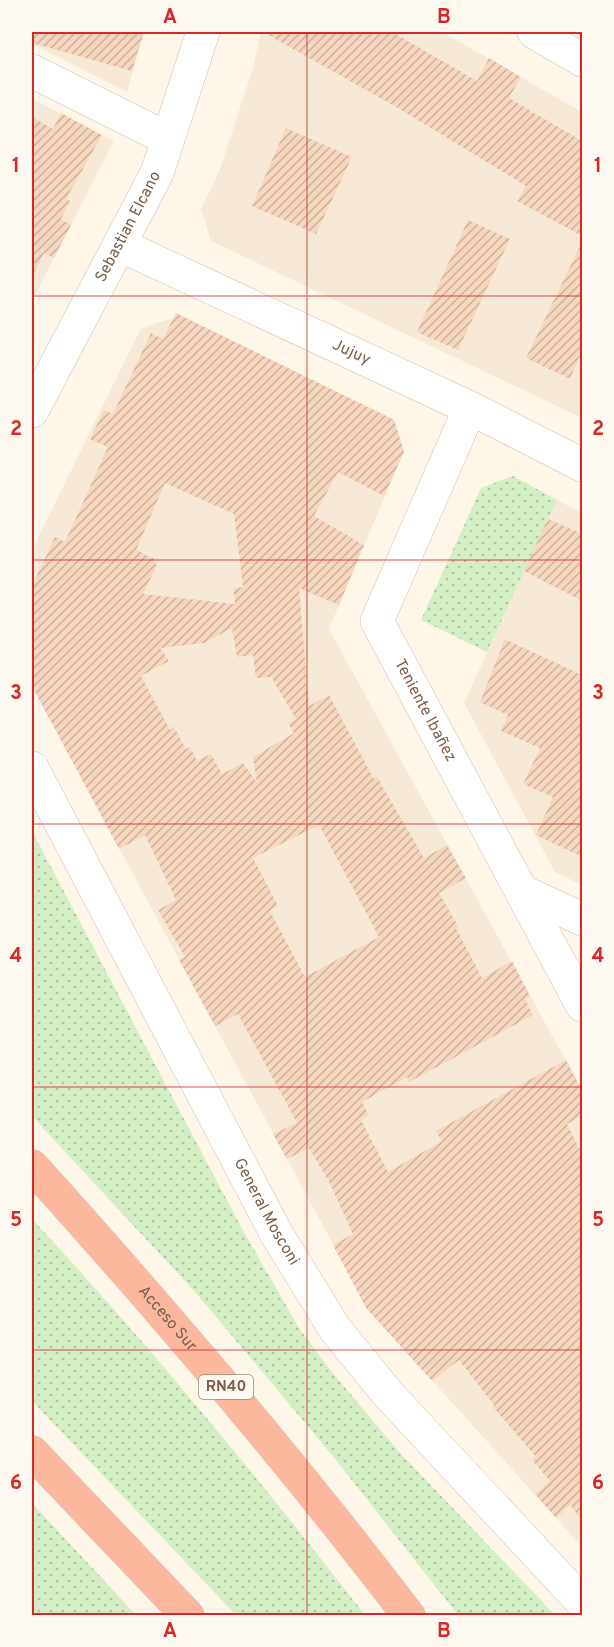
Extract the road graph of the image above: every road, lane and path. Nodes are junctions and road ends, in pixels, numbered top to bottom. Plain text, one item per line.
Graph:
1 (203, 32) edge
2 (534, 32) edge
3 (582, 60) edge
4 (32, 71) edge
5 (168, 139) junction
6 (120, 245) junction
7 (470, 408) junction
8 (32, 411) edge
9 (582, 465) edge
10 (32, 768) edge
11 (522, 891) junction
12 (582, 919) edge
13 (582, 1005) edge
14 (32, 1166) edge
15 (32, 1452) edge
16 (582, 1602) edge
17 (187, 1615) edge
18 (409, 1616) edge

1 - 5 street, Sebastian Elcano
2 - 3 street
4 - 5 street
5 - 6 street, Sebastian Elcano
6 - 7 street, Jujuy
6 - 8 street, Sebastian Elcano
7 - 9 street, Jujuy
7 - 11 street, Teniente Ibañez
10 - 16 street, General Mosconi
11 - 12 street
11 - 13 street, Teniente Ibañez
14 - 18 highway, Acceso Sur / RN40
15 - 17 highway

